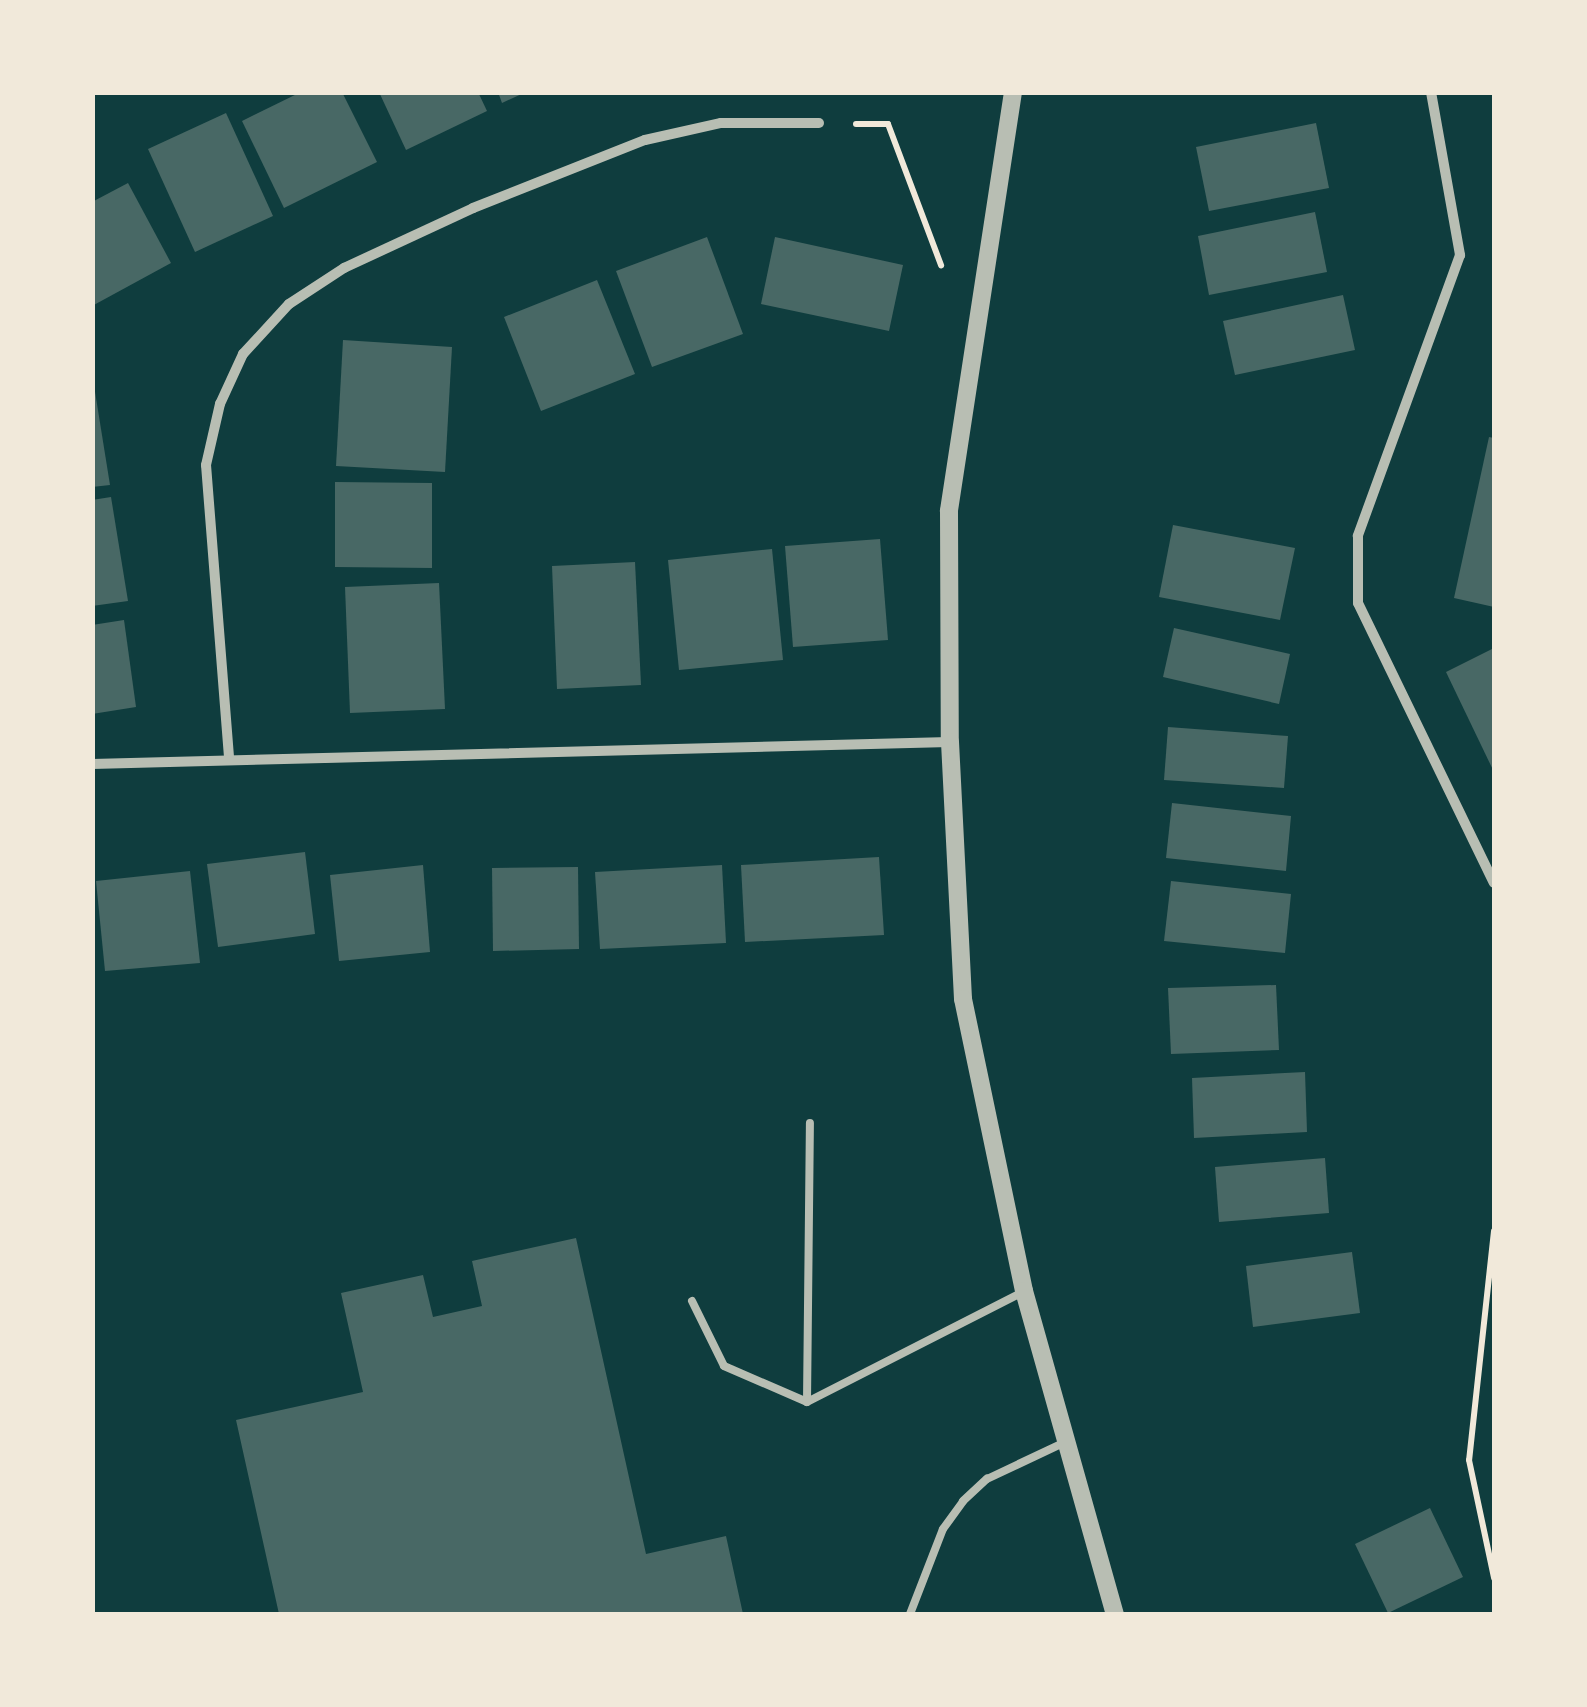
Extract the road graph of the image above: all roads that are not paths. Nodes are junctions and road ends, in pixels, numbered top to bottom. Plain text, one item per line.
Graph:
1 (1013, 92) edge
2 (1431, 92) edge
3 (815, 123) road end
4 (950, 742) junction
5 (230, 757) junction
6 (92, 764) edge
7 (1494, 883) edge
8 (810, 1123) dead end
9 (1024, 1291) junction
10 (692, 1301) dead end
11 (807, 1402) junction
12 (1063, 1443) junction
13 (910, 1614) edge
14 (1115, 1614) edge

1 - 4 street
2 - 7 street
3 - 5 street
4 - 5 street
4 - 9 street
5 - 6 street
8 - 11 lane
9 - 11 lane
9 - 12 street
10 - 11 lane
12 - 13 lane
12 - 14 street

